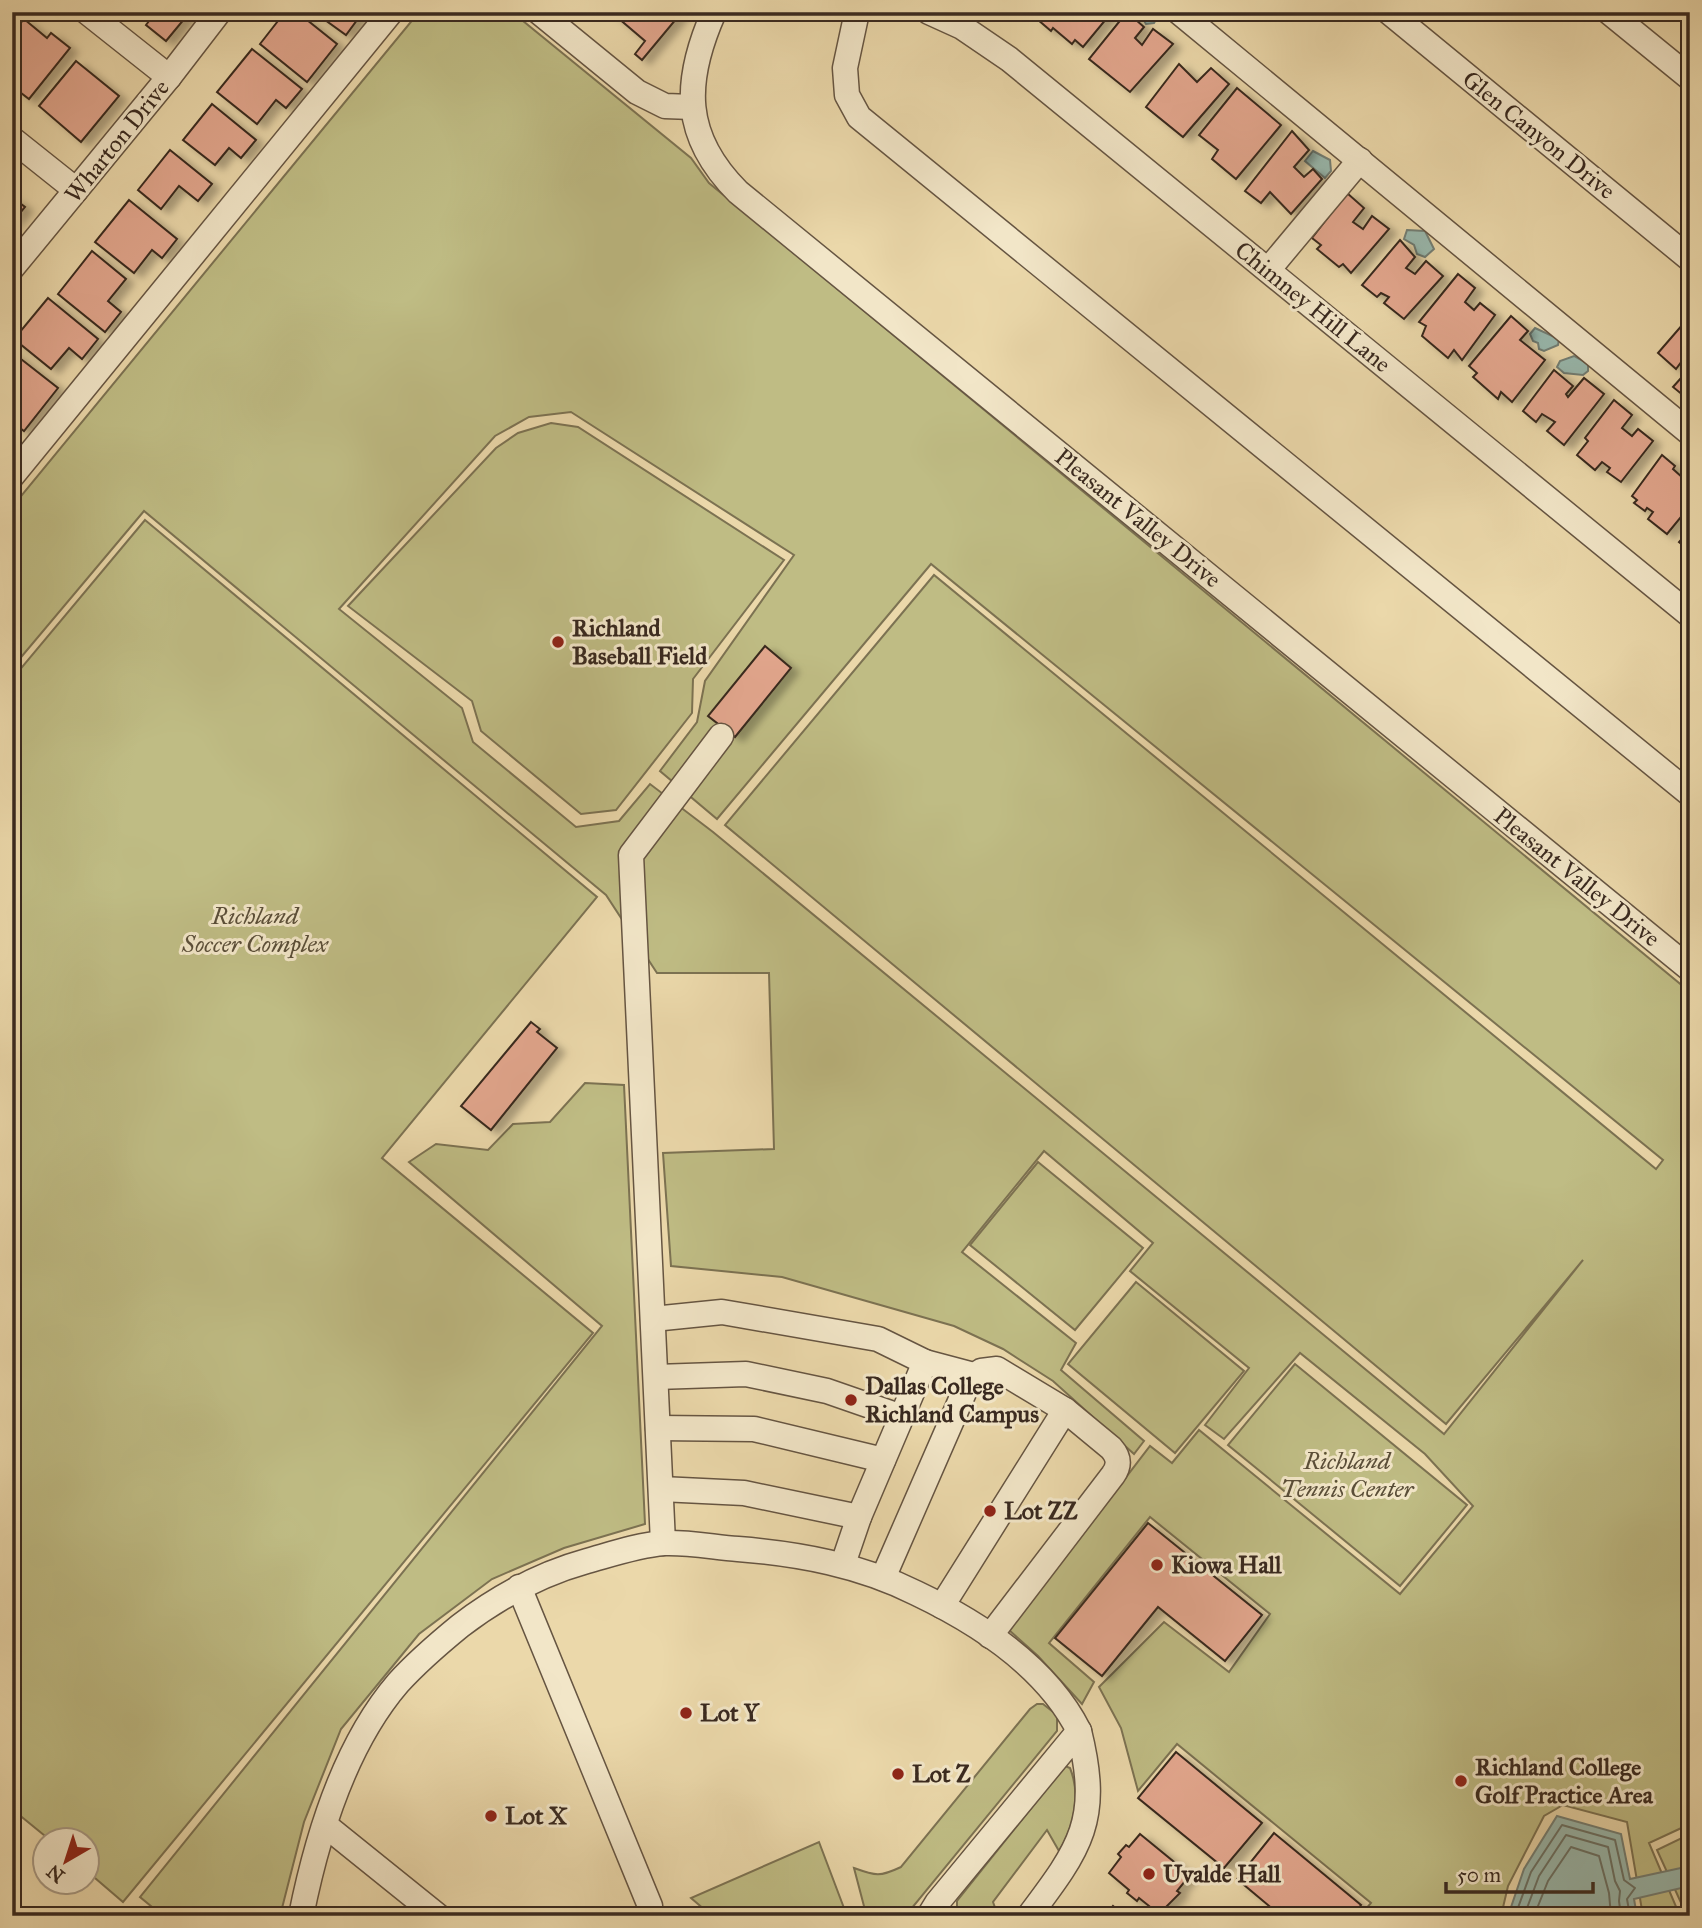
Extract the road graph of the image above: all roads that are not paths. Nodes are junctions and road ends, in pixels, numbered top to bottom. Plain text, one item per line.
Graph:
1 (87, 12) edge
2 (219, 12) edge
3 (391, 12) edge
4 (539, 12) edge
5 (714, 12) edge
6 (858, 12) edge
7 (929, 12) edge
8 (1179, 12) edge
9 (1389, 12) edge
10 (1609, 12) edge
11 (169, 77) junction
12 (1690, 78) edge
13 (692, 107) junction
14 (12, 139) edge
15 (1360, 160) junction
16 (76, 190) junction
17 (1690, 258) edge
18 (12, 268) edge
19 (1268, 270) junction
20 (1690, 433) edge
21 (12, 476) edge
22 (1690, 615) edge
23 (721, 736) dead end
24 (1690, 794) edge
25 (1690, 970) edge
26 (653, 1319) junction
27 (925, 1362) junction
28 (974, 1375) junction
29 (656, 1377) junction
30 (1065, 1410) junction
31 (901, 1417) junction
32 (658, 1427) junction
33 (883, 1460) junction
34 (661, 1489) junction
35 (859, 1517) junction
36 (663, 1543) junction
37 (843, 1564) junction
38 (883, 1578) junction
39 (519, 1587) junction
40 (942, 1605) junction
41 (989, 1636) junction
42 (1079, 1731) junction
43 (325, 1825) junction
44 (301, 1916) edge
45 (438, 1916) edge
46 (651, 1916) edge
47 (929, 1916) edge
48 (1029, 1916) edge

1 - 11 street
2 - 11 street, Wharton Drive
3 - 21 street
4 - 13 street
5 - 13 street, Pleasant Valley Drive
6 - 24 street
7 - 19 street, Chimney Hill Lane
8 - 15 street
9 - 17 street, Glen Canyon Drive
10 - 12 street
11 - 16 street, Wharton Drive
13 - 25 street, Pleasant Valley Drive
14 - 16 street
15 - 19 street
15 - 20 street
16 - 18 street, Wharton Drive
19 - 22 street, Chimney Hill Lane
23 - 26 street
26 - 27 street
26 - 29 street
27 - 28 street
27 - 31 street
28 - 30 street
28 - 38 street
29 - 31 street
29 - 32 street
30 - 40 street
30 - 41 street
31 - 33 street
32 - 33 street
32 - 34 street
33 - 35 street
34 - 35 street
34 - 36 street
35 - 37 street
36 - 37 street
36 - 39 street
37 - 38 street
38 - 40 street
39 - 43 street
39 - 46 street
40 - 41 street
41 - 42 street
42 - 47 street
42 - 48 street
43 - 44 street
43 - 45 street

